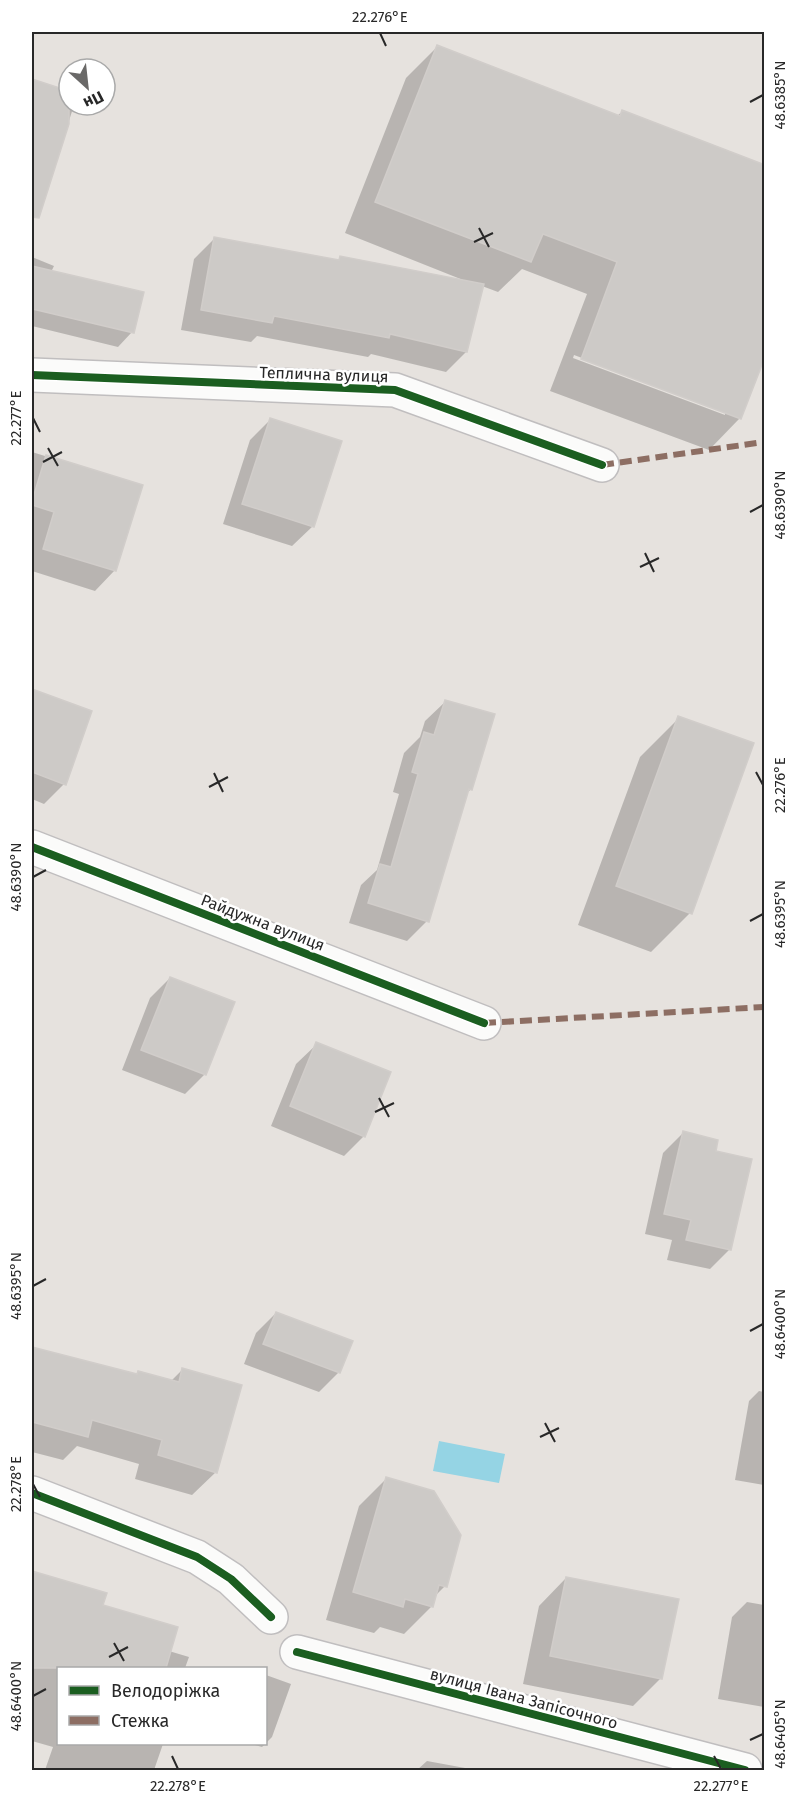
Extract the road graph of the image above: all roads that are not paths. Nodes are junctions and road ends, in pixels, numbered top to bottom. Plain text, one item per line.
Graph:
1 (32, 375) edge
2 (602, 465) dead end
3 (32, 847) edge
4 (484, 1023) dead end
5 (32, 1493) edge
6 (271, 1617) dead end
7 (297, 1652) dead end
8 (745, 1770) edge

1 - 2 street, Теплична вулиця
3 - 4 street, Райдужна вулиця
5 - 6 street
7 - 8 street, вулиця Івана Запісочного

